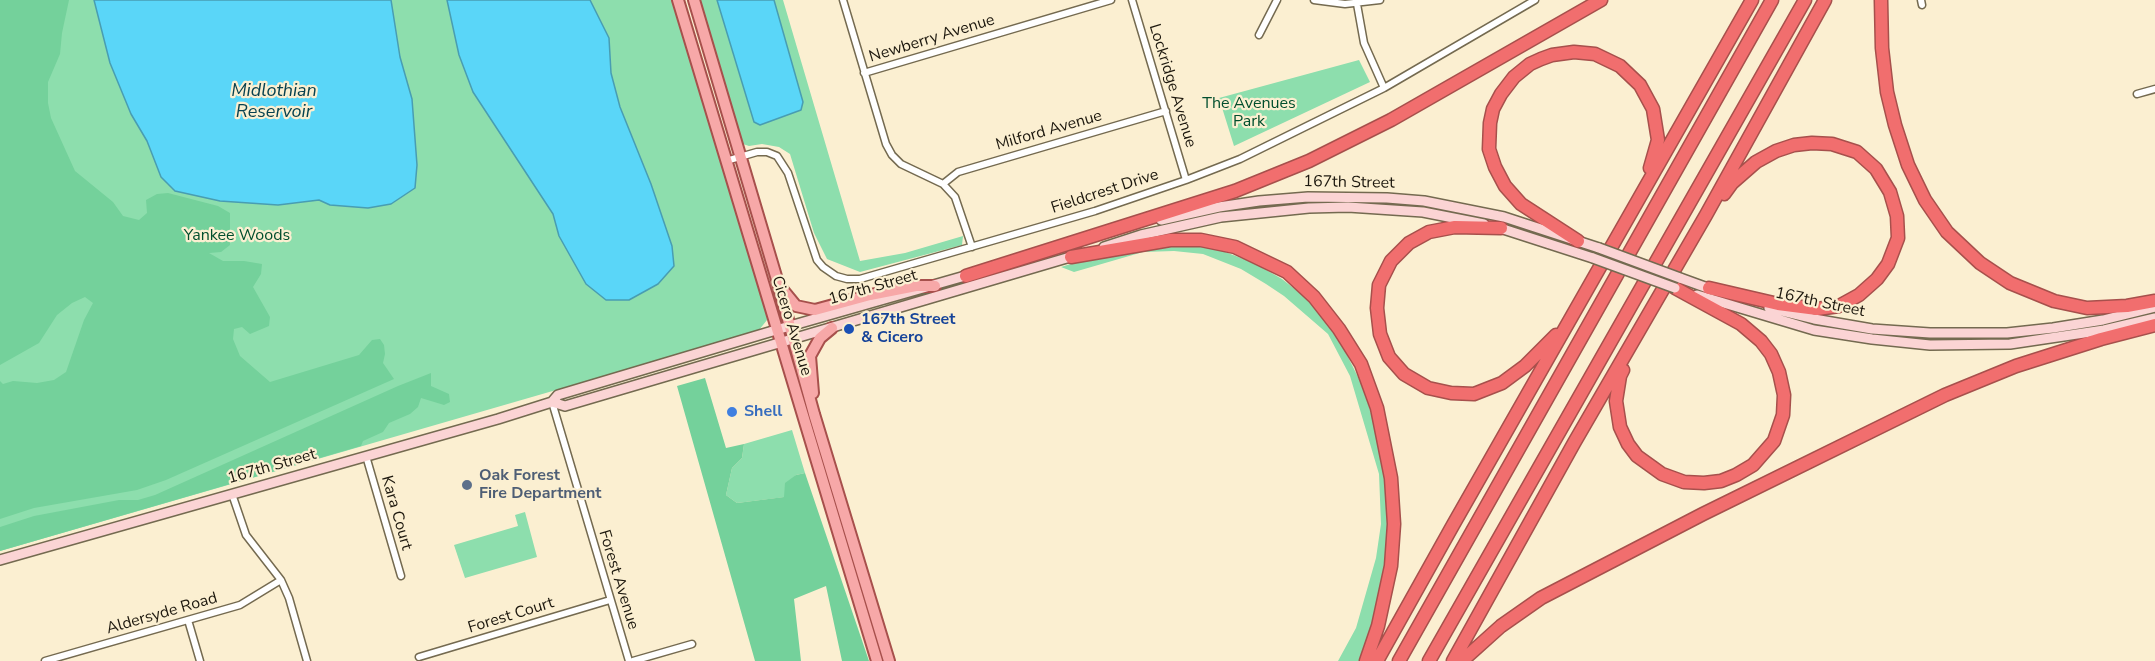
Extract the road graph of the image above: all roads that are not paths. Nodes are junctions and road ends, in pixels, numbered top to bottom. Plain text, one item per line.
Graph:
1 (678, 0) edge
2 (694, 0) edge
3 (843, 0) edge
4 (1111, 0) edge
5 (1132, 0) edge
6 (1277, 0) edge
7 (1314, 0) edge
8 (1380, 0) edge
9 (1535, 0) edge
10 (1601, 0) edge
11 (1752, 0) edge
12 (1772, 0) edge
13 (1805, 0) edge
14 (1825, 0) edge
15 (1881, 0) edge
16 (1358, 4) junction
17 (1260, 35) dead end
18 (864, 73) junction
19 (1384, 88) junction
20 (2155, 89) edge
21 (2137, 94) dead end
22 (1166, 111) junction
23 (741, 156) junction
24 (726, 161) junction
25 (1186, 180) junction
26 (943, 184) junction
27 (1635, 206) junction
28 (1706, 216) junction
29 (1501, 228) junction
30 (1578, 241) junction
31 (972, 247) junction
32 (1071, 257) junction
33 (966, 276) junction
34 (778, 283) junction
35 (1677, 283) junction
36 (935, 286) junction
37 (1709, 288) junction
38 (1582, 297) junction
39 (2155, 301) edge
40 (2155, 307) edge
41 (2155, 318) edge
42 (2155, 325) edge
43 (790, 327) junction
44 (832, 328) junction
45 (1640, 329) junction
46 (776, 330) junction
47 (793, 339) junction
48 (780, 342) junction
49 (552, 402) junction
50 (814, 414) junction
51 (366, 456) junction
52 (232, 494) junction
53 (0, 560) edge
54 (401, 576) dead end
55 (281, 580) junction
56 (610, 600) junction
57 (188, 620) junction
58 (692, 644) dead end
59 (419, 657) dead end
60 (45, 661) edge
61 (200, 661) edge
62 (308, 661) edge
63 (629, 661) edge
64 (633, 661) edge
65 (877, 661) edge
66 (889, 661) edge
67 (1365, 661) edge
68 (1377, 661) edge
69 (1398, 661) edge
70 (1429, 661) edge
71 (1453, 661) edge
72 (1462, 661) edge

1 - 24 main road, Cicero Avenue
2 - 23 main road, Cicero Avenue
3 - 18 street
4 - 18 street, Newberry Avenue
5 - 22 street, Lockridge Avenue
6 - 17 street
7 - 16 street
8 - 16 street
9 - 19 street, Fieldcrest Drive
10 - 33 highway
11 - 27 highway
12 - 69 highway
13 - 70 highway
14 - 28 highway
15 - 39 highway
16 - 19 street
18 - 26 street
19 - 25 street, Fieldcrest Drive
20 - 21 street
22 - 25 street, Lockridge Avenue
22 - 26 street, Milford Avenue
23 - 24 street, Fieldcrest Drive
23 - 31 street, Fieldcrest Drive
23 - 34 main road, Cicero Avenue
24 - 46 main road, Cicero Avenue
25 - 31 street, Fieldcrest Drive
26 - 31 street
27 - 30 highway
27 - 38 highway
28 - 37 highway
28 - 45 highway
29 - 32 main road, 167th Street
29 - 35 main road, 167th Street, bridge
29 - 38 highway
30 - 33 main road, 167th Street
30 - 35 main road, 167th Street, bridge
32 - 44 main road, 167th Street
32 - 67 highway
33 - 36 main road, 167th Street
34 - 36 main road
34 - 43 main road, Cicero Avenue
35 - 37 main road, 167th Street
35 - 41 main road, 167th Street
35 - 45 highway
36 - 43 main road, 167th Street
37 - 40 main road, 167th Street
38 - 68 highway
42 - 72 highway
43 - 46 main road, 167th Street
43 - 47 main road, Cicero Avenue
44 - 47 main road, 167th Street
44 - 50 main road
45 - 71 highway
46 - 48 main road, Cicero Avenue
46 - 49 main road, 167th Street
47 - 48 main road, 167th Street
47 - 50 main road, Cicero Avenue
48 - 49 main road, 167th Street
48 - 65 main road, Cicero Avenue
49 - 51 main road, 167th Street
49 - 56 street, Forest Avenue
50 - 66 main road, Cicero Avenue
51 - 52 main road, 167th Street
51 - 54 street, Kara Court
52 - 53 main road, 167th Street
52 - 55 street
55 - 57 street, Aldersyde Road
55 - 62 street
56 - 59 street, Forest Court
56 - 63 street, Forest Avenue
57 - 60 street, Aldersyde Road
57 - 61 street
58 - 64 street

